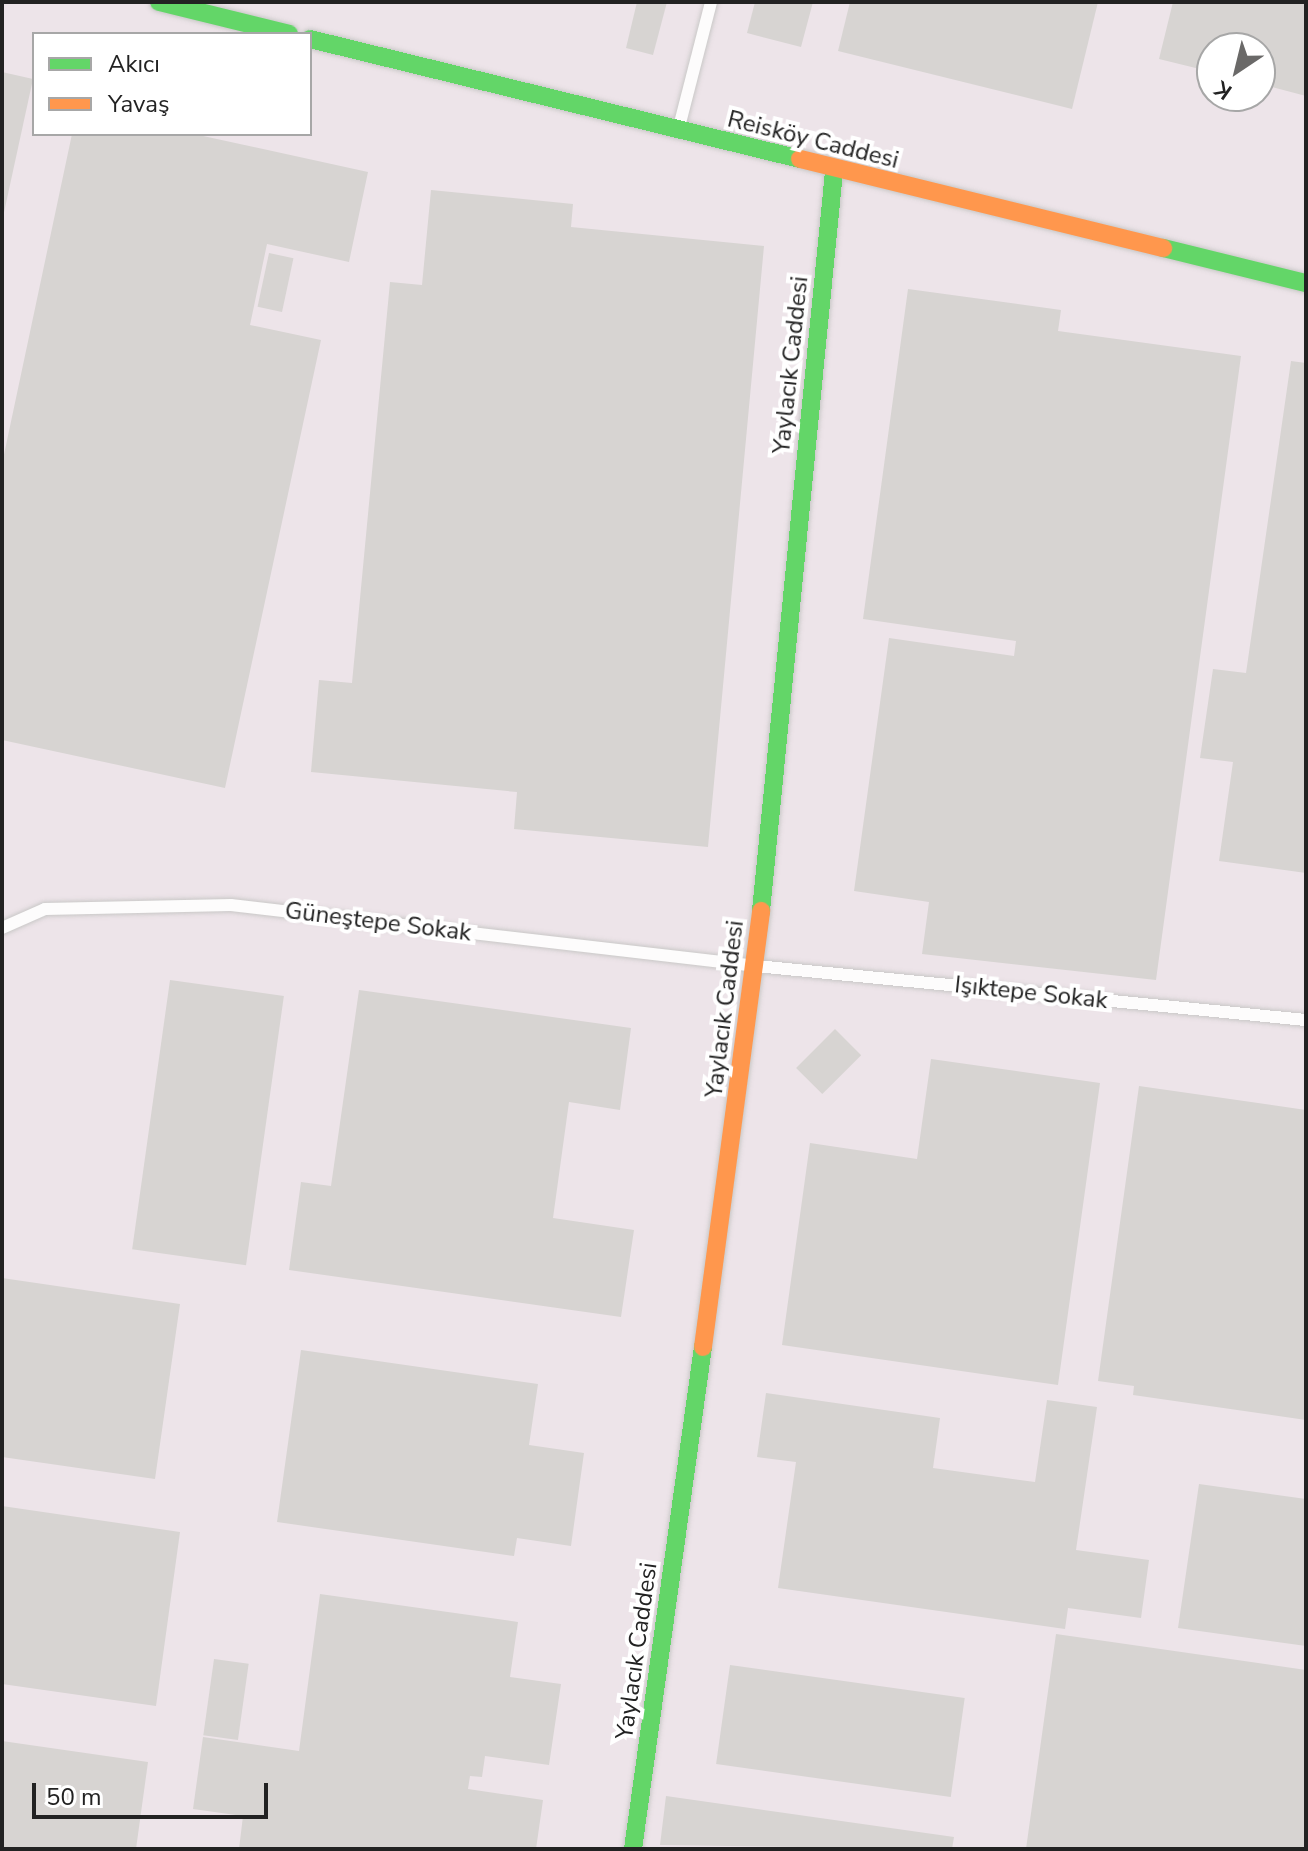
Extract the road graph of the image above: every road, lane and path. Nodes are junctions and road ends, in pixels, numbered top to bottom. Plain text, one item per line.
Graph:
1 (159, 2) edge
2 (711, 2) edge
3 (281, 32) edge
4 (312, 39) edge
5 (678, 130) junction
6 (834, 172) junction
7 (1306, 283) edge
8 (2, 928) edge
9 (756, 966) junction
10 (1306, 1020) edge
11 (633, 1849) edge

1 - 3 street
2 - 5 lane
4 - 5 street, Reisköy Caddesi
5 - 6 street, Reisköy Caddesi
6 - 7 street, Reisköy Caddesi
6 - 9 street, Yaylacık Caddesi
8 - 9 lane, Güneştepe Sokak
9 - 10 lane, Işıktepe Sokak
9 - 11 street, Yaylacık Caddesi

